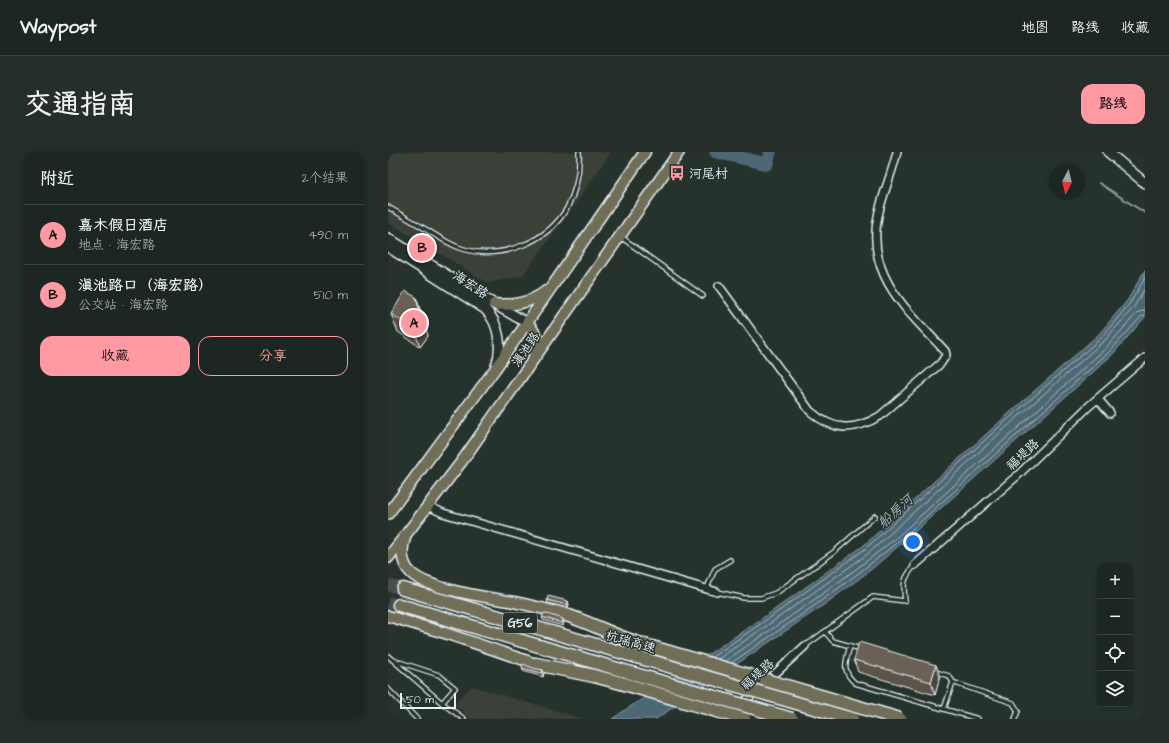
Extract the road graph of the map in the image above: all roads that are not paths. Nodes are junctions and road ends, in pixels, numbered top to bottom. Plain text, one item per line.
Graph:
1 (579, 152) edge
2 (645, 152) edge
3 (679, 152) edge
4 (897, 152) edge
5 (1108, 152) edge
6 (1145, 183) edge
7 (388, 206) edge
8 (620, 237) junction
9 (388, 238) edge
10 (388, 247) edge
11 (554, 285) junction
12 (719, 286) dead end
13 (703, 296) dead end
14 (494, 304) junction
15 (527, 323) junction
16 (1145, 358) edge
17 (532, 362) junction
18 (495, 369) junction
19 (1098, 398) junction
20 (1110, 413) dead end
21 (428, 506) junction
22 (388, 514) edge
23 (875, 516) dead end
24 (406, 535) junction
25 (388, 558) edge
26 (730, 560) dead end
27 (914, 565) joint
28 (707, 588) junction
29 (403, 589) tunnel mouth
30 (717, 592) joint
31 (398, 605) tunnel mouth
32 (556, 612) joint
33 (388, 616) edge
34 (825, 632) junction
35 (805, 646) joint
36 (850, 646) junction
37 (865, 650) edge
38 (389, 657) edge
39 (536, 664) joint
40 (934, 671) edge
41 (953, 682) junction
42 (388, 689) edge
43 (442, 703) junction
44 (944, 709) junction
45 (417, 719) edge
46 (464, 719) edge
47 (725, 719) edge
48 (744, 719) edge
49 (792, 719) edge
50 (852, 719) edge
51 (900, 719) edge
52 (978, 719) edge
53 (1015, 719) edge

1 - 7 lane
2 - 11 main road, 滇池路
3 - 8 main road, 滇池路
4 - 12 street
5 - 6 main road
8 - 13 lane
8 - 17 main road, 滇池路
9 - 14 main road, 海宏路
10 - 18 main road, 海宏路
11 - 14 main road
11 - 15 main road, 滇池路
14 - 15 main road, 海宏路
15 - 17 main road
15 - 18 main road, 滇池路
16 - 19 street, 福堤路
17 - 21 main road, 滇池路
18 - 22 main road, 滇池路
19 - 20 street
19 - 27 street, 福堤路
21 - 24 main road, 滇池路
21 - 28 street
23 - 30 lane
24 - 25 main road, 滇池路
24 - 32 main road
26 - 28 lane
27 - 34 lane
28 - 30 street
29 - 50 highway, 杭瑞高速 / G56, bridge
31 - 49 highway, G56, bridge
32 - 51 highway, bridge
33 - 39 main road
34 - 35 lane
34 - 36 lane
35 - 47 street, 福堤路
36 - 37 lane
36 - 44 lane
38 - 43 lane
38 - 43 lane
39 - 48 highway, bridge
40 - 41 lane
41 - 44 lane
41 - 53 lane
42 - 45 lane
43 - 46 lane
44 - 52 lane

